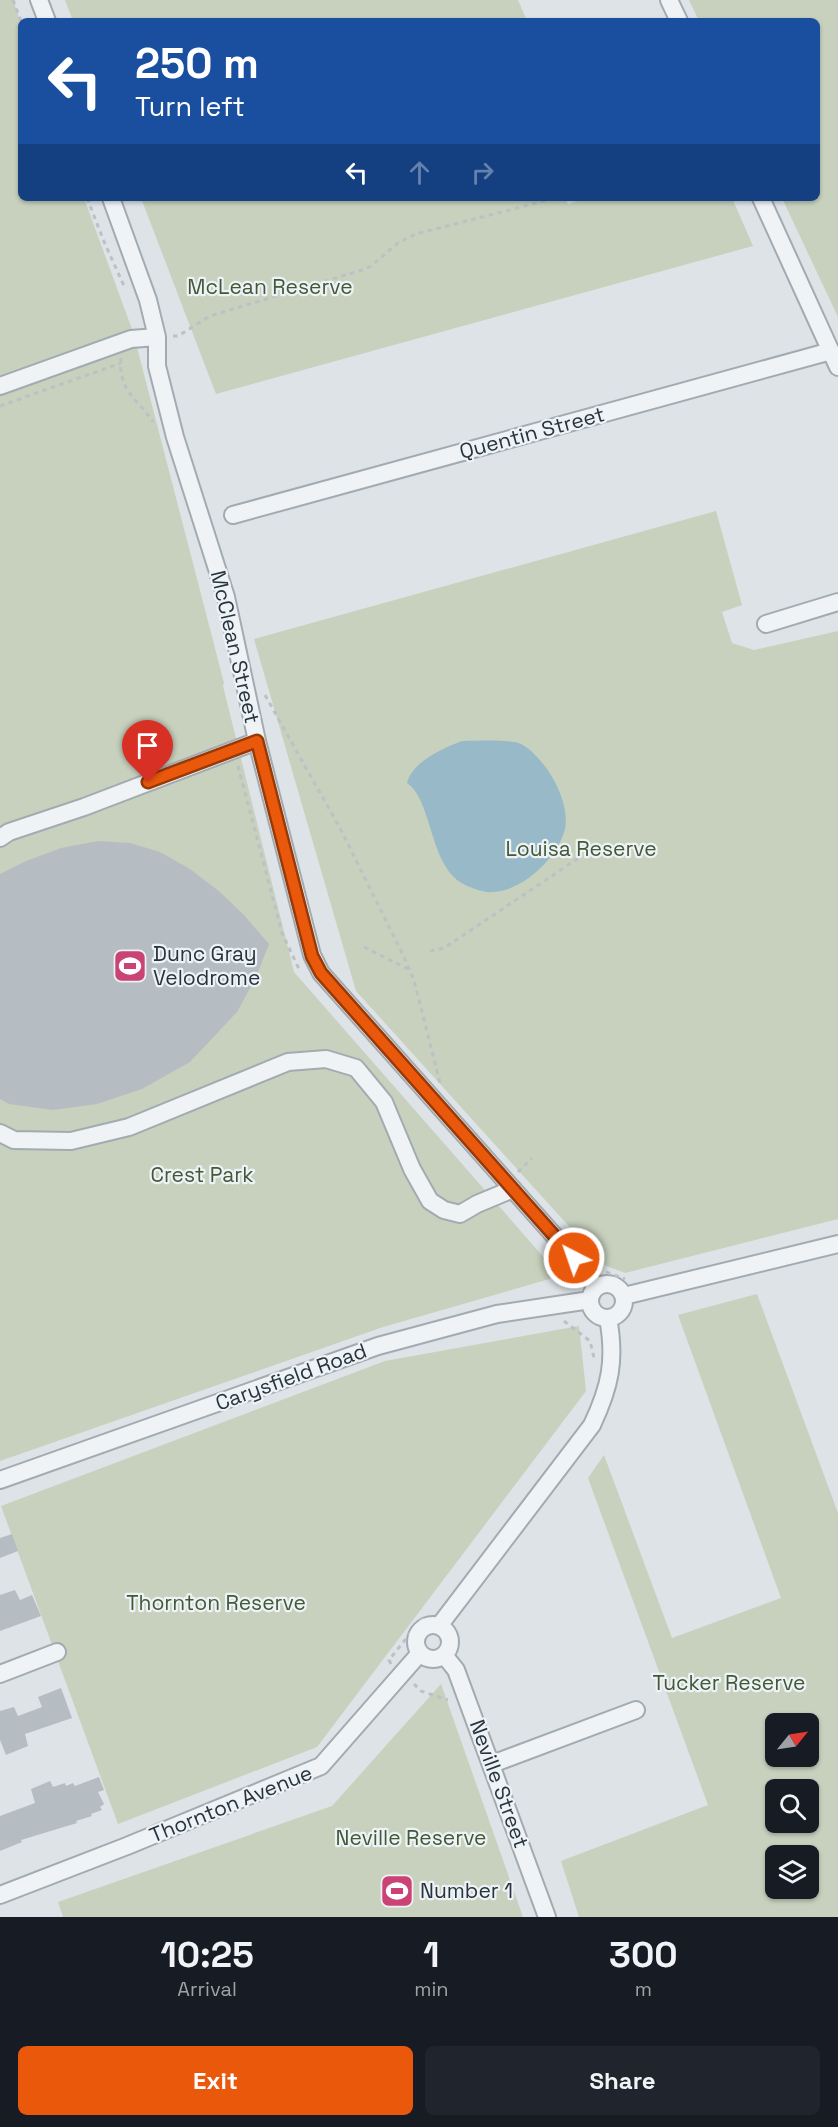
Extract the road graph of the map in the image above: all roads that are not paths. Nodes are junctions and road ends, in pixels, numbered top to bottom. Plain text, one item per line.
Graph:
1 (39, 0) edge
2 (669, 0) edge
3 (46, 18) edge
4 (678, 18) edge
5 (112, 201) edge
6 (762, 201) edge
7 (157, 337) junction
8 (831, 351) junction
9 (838, 367) edge
10 (0, 386) edge
11 (233, 515) dead end
12 (838, 602) edge
13 (766, 624) dead end
14 (257, 741) junction
15 (0, 838) edge
16 (0, 1133) edge
17 (514, 1182) junction
18 (838, 1244) edge
19 (593, 1293) junction
20 (624, 1296) junction
21 (608, 1318) junction
22 (0, 1480) edge
23 (439, 1626) junction
24 (57, 1652) dead end
25 (420, 1653) junction
26 (444, 1655) junction
27 (0, 1674) edge
28 (636, 1710) dead end
29 (492, 1764) junction
30 (0, 1895) edge
31 (547, 1917) edge

1 - 3 street
2 - 4 street
5 - 7 street, McClean Street
6 - 8 street
7 - 10 street
7 - 14 street, McClean Street
8 - 9 street
8 - 11 street, Quentin Street
12 - 13 street
14 - 15 street
14 - 17 street, McClean Street
16 - 17 street
17 - 19 street, McClean Street
18 - 20 street
19 - 20 street
19 - 21 street
19 - 22 street, Carysfield Road
20 - 21 street
21 - 23 street, Thornton Avenue
23 - 25 street, Thornton Avenue
23 - 26 street
24 - 27 street
25 - 26 street
25 - 30 street, Thornton Avenue
26 - 29 street, Neville Street
28 - 29 street
29 - 31 street, Neville Street

